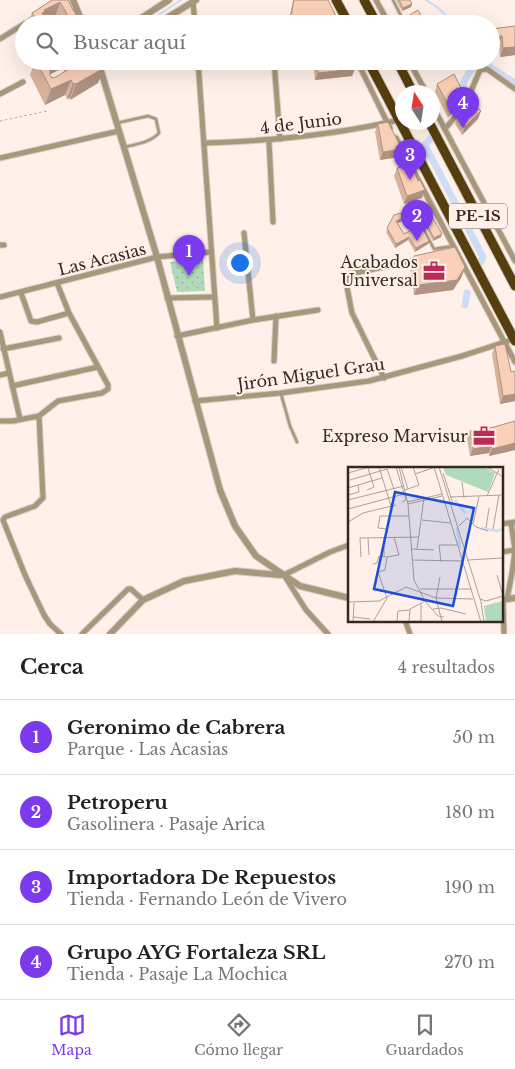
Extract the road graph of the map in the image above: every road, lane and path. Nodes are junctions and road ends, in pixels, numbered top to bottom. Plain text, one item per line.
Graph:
1 (73, 0) edge
2 (169, 0) edge
3 (336, 0) edge
4 (364, 0) edge
5 (376, 0) edge
6 (393, 0) edge
7 (194, 1) edge
8 (79, 15) edge
9 (146, 15) edge
10 (171, 15) edge
11 (195, 15) edge
12 (344, 15) edge
13 (372, 15) edge
14 (384, 15) edge
15 (400, 15) edge
16 (15, 30) edge
17 (0, 39) edge
18 (67, 70) edge
19 (101, 70) edge
20 (199, 70) edge
21 (275, 70) edge
22 (361, 70) edge
23 (373, 70) edge
24 (401, 70) edge
25 (414, 70) edge
26 (480, 70) edge
27 (488, 70) edge
28 (62, 80) edge
29 (24, 82) dead end
30 (409, 85) edge
31 (422, 85) edge
32 (515, 89) edge
33 (0, 94) edge
34 (46, 111) dead end
35 (395, 112) edge
36 (440, 120) edge
37 (0, 121) edge
38 (395, 121) edge
39 (387, 122) junction
40 (118, 127) junction
41 (445, 129) junction
42 (404, 130) edge
43 (433, 130) edge
44 (280, 139) junction
45 (269, 141) junction
46 (205, 143) junction
47 (124, 148) junction
48 (0, 158) edge
49 (433, 206) junction
50 (273, 222) dead end
51 (244, 233) dead end
52 (454, 246) junction
53 (211, 252) junction
54 (458, 252) junction
55 (449, 254) edge
56 (156, 258) junction
57 (422, 260) edge
58 (515, 261) edge
59 (56, 283) junction
60 (515, 286) edge
61 (22, 293) junction
62 (0, 297) edge
63 (167, 298) junction
64 (214, 298) junction
65 (318, 310) dead end
66 (69, 313) junction
67 (276, 316) junction
68 (253, 320) junction
69 (217, 328) junction
70 (0, 336) edge
71 (177, 336) junction
72 (59, 338) dead end
73 (515, 340) edge
74 (504, 343) junction
75 (3, 349) junction
76 (274, 362) dead end
77 (515, 362) edge
78 (98, 367) junction
79 (9, 373) junction
80 (0, 375) edge
81 (384, 378) junction
82 (12, 386) junction
83 (281, 393) junction
84 (195, 401) junction
85 (39, 416) junction
86 (20, 419) junction
87 (0, 421) edge
88 (297, 442) dead end
89 (513, 523) edge
90 (348, 545) edge
91 (515, 550) edge
92 (502, 552) edge
93 (284, 575) junction
94 (348, 598) edge
95 (515, 598) edge
96 (143, 600) junction
97 (504, 600) edge
98 (406, 622) edge
99 (61, 634) edge
100 (82, 634) edge
101 (110, 634) edge
102 (328, 634) edge
103 (410, 634) edge
104 (504, 634) edge

1 - 8 street
2 - 9 street
3 - 12 highway
4 - 13 highway
5 - 14 street
6 - 15 lane
7 - 10 street
7 - 11 street
16 - 17 street
18 - 28 street
19 - 40 street
20 - 46 street
21 - 44 street
22 - 39 street
23 - 35 highway, PE-1S
24 - 30 highway
25 - 31 street
26 - 41 street
27 - 32 street
29 - 33 street
34 - 37 path
36 - 41 street
38 - 39 street, 4 de Junio
39 - 44 street, 4 de Junio
39 - 49 street
40 - 47 street
40 - 47 lane
40 - 48 street
41 - 58 street
42 - 73 highway, PE-1S
43 - 60 highway, PE-1S
44 - 45 street, 4 de Junio
45 - 46 street, 4 de Junio
45 - 50 street
46 - 53 street
47 - 56 street
49 - 52 street
49 - 52 lane
51 - 68 street
52 - 54 street
53 - 56 street, Las Acasias
53 - 64 street
54 - 55 street
54 - 74 street
56 - 59 street, Las Acasias
56 - 63 street
57 - 81 street
59 - 61 street, Las Acasias
59 - 66 street
61 - 62 street, Las Acasias
61 - 66 street
63 - 64 street
63 - 71 street
64 - 69 street
65 - 67 street
66 - 78 street
67 - 68 street
67 - 76 street
68 - 69 street
69 - 71 street
70 - 75 street
71 - 84 street
72 - 75 street
73 - 74 street, Jirón Miguel Grau
74 - 77 street
74 - 81 street, Jirón Miguel Grau
75 - 79 street
78 - 82 street
78 - 85 street
79 - 80 street
79 - 82 street
81 - 83 street, Jirón Miguel Grau
82 - 86 street
83 - 84 street, Jirón Miguel Grau
83 - 88 lane
84 - 93 street
85 - 86 street
85 - 99 street
86 - 87 street
89 - 91 street
90 - 93 street
91 - 92 street
91 - 97 street
93 - 94 street
93 - 96 street
93 - 102 street
95 - 97 street
96 - 100 street
96 - 101 street
97 - 104 street
98 - 103 street

